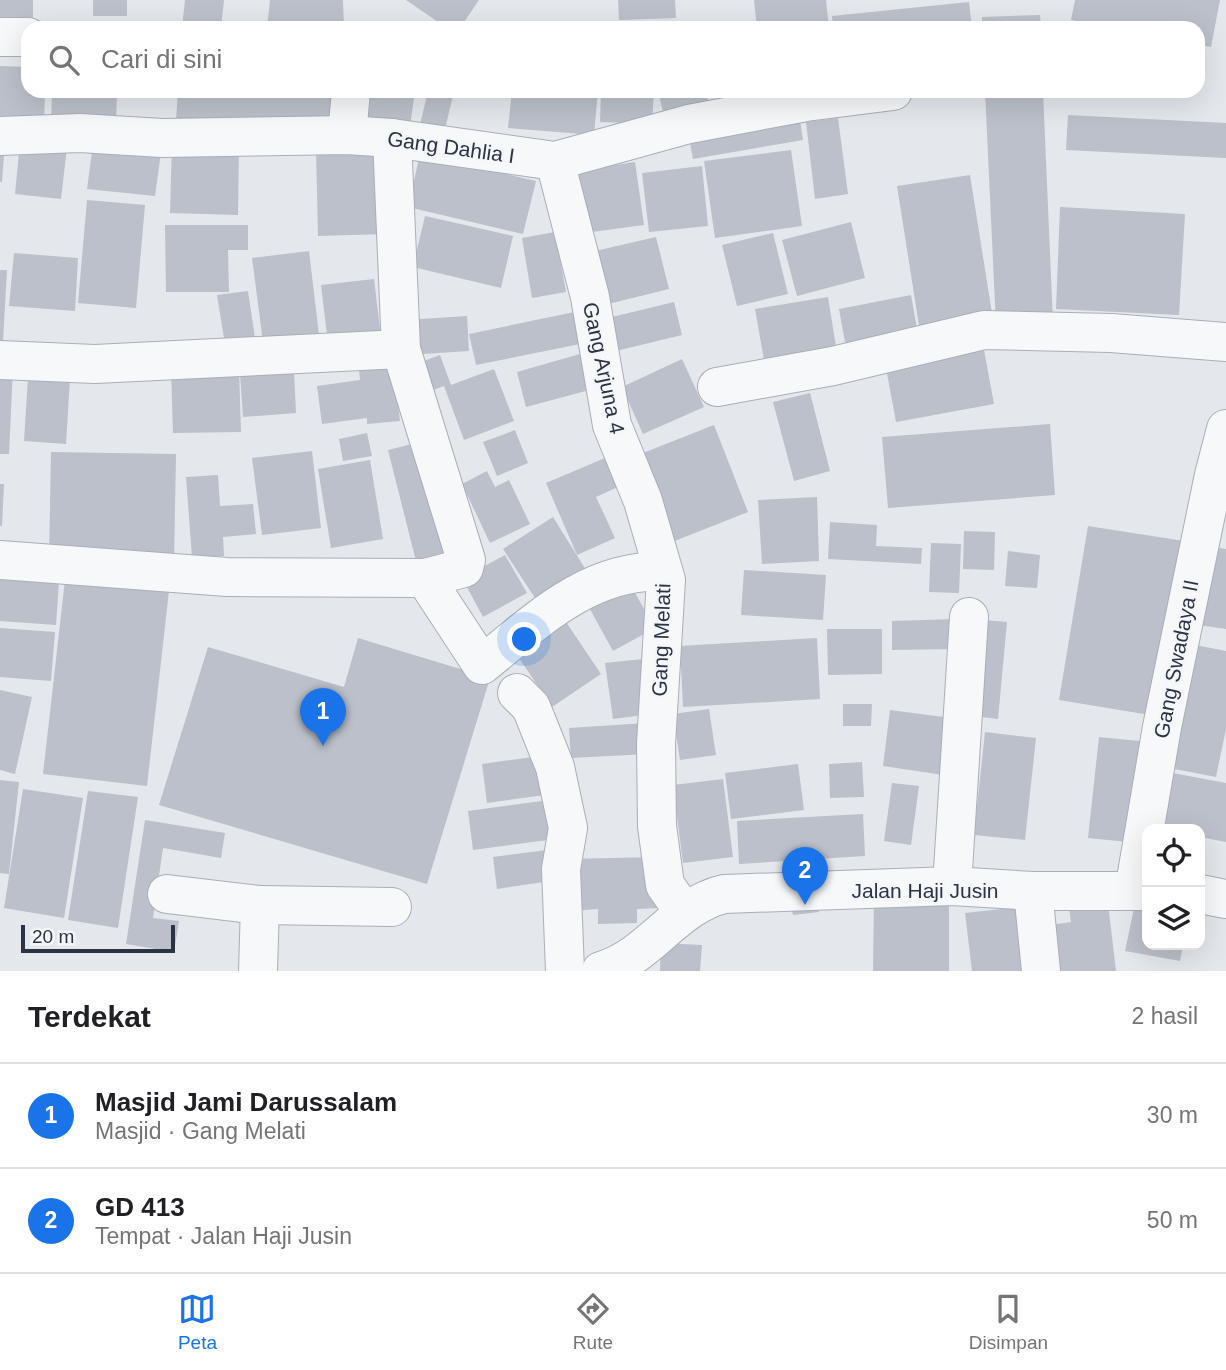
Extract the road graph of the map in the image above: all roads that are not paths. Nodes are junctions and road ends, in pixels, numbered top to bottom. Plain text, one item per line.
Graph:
1 (0, 37) edge
2 (21, 37) edge
3 (350, 98) edge
4 (838, 98) edge
5 (347, 135) junction
6 (0, 136) edge
7 (392, 138) junction
8 (555, 161) junction
9 (1226, 342) edge
10 (401, 349) junction
11 (0, 360) edge
12 (717, 387) dead end
13 (1226, 429) edge
14 (0, 560) edge
15 (663, 572) junction
16 (425, 578) junction
17 (969, 617) dead end
18 (517, 692) dead end
19 (952, 886) junction
20 (1033, 891) junction
21 (1141, 891) edge
22 (167, 894) dead end
23 (1205, 895) edge
24 (1226, 898) edge
25 (260, 905) junction
26 (392, 907) dead end
27 (684, 912) junction
28 (653, 955) edge
29 (258, 971) edge
30 (565, 971) edge
31 (601, 971) edge
32 (1041, 971) edge

1 - 2 street
3 - 5 street
4 - 8 street, Gang Dahlia I
5 - 6 street, Gang Dahlia I
5 - 7 street, Gang Dahlia I
7 - 8 street, Gang Dahlia I
7 - 10 street
8 - 15 street, Gang Arjuna 4
9 - 12 street
10 - 11 street
10 - 16 street
13 - 21 street, Gang Swadaya II
14 - 16 street
15 - 16 street, Gang Melati
15 - 27 street, Gang Melati
17 - 19 street
18 - 30 street
19 - 20 street, Jalan Haji Jusin
19 - 27 street, Jalan Haji Jusin
20 - 21 street, Jalan Haji Jusin
20 - 32 street
22 - 25 street
23 - 24 street
25 - 26 street
25 - 29 street
27 - 28 street, Jalan Haji Jusin
28 - 31 street, Jalan Haji Jusin

